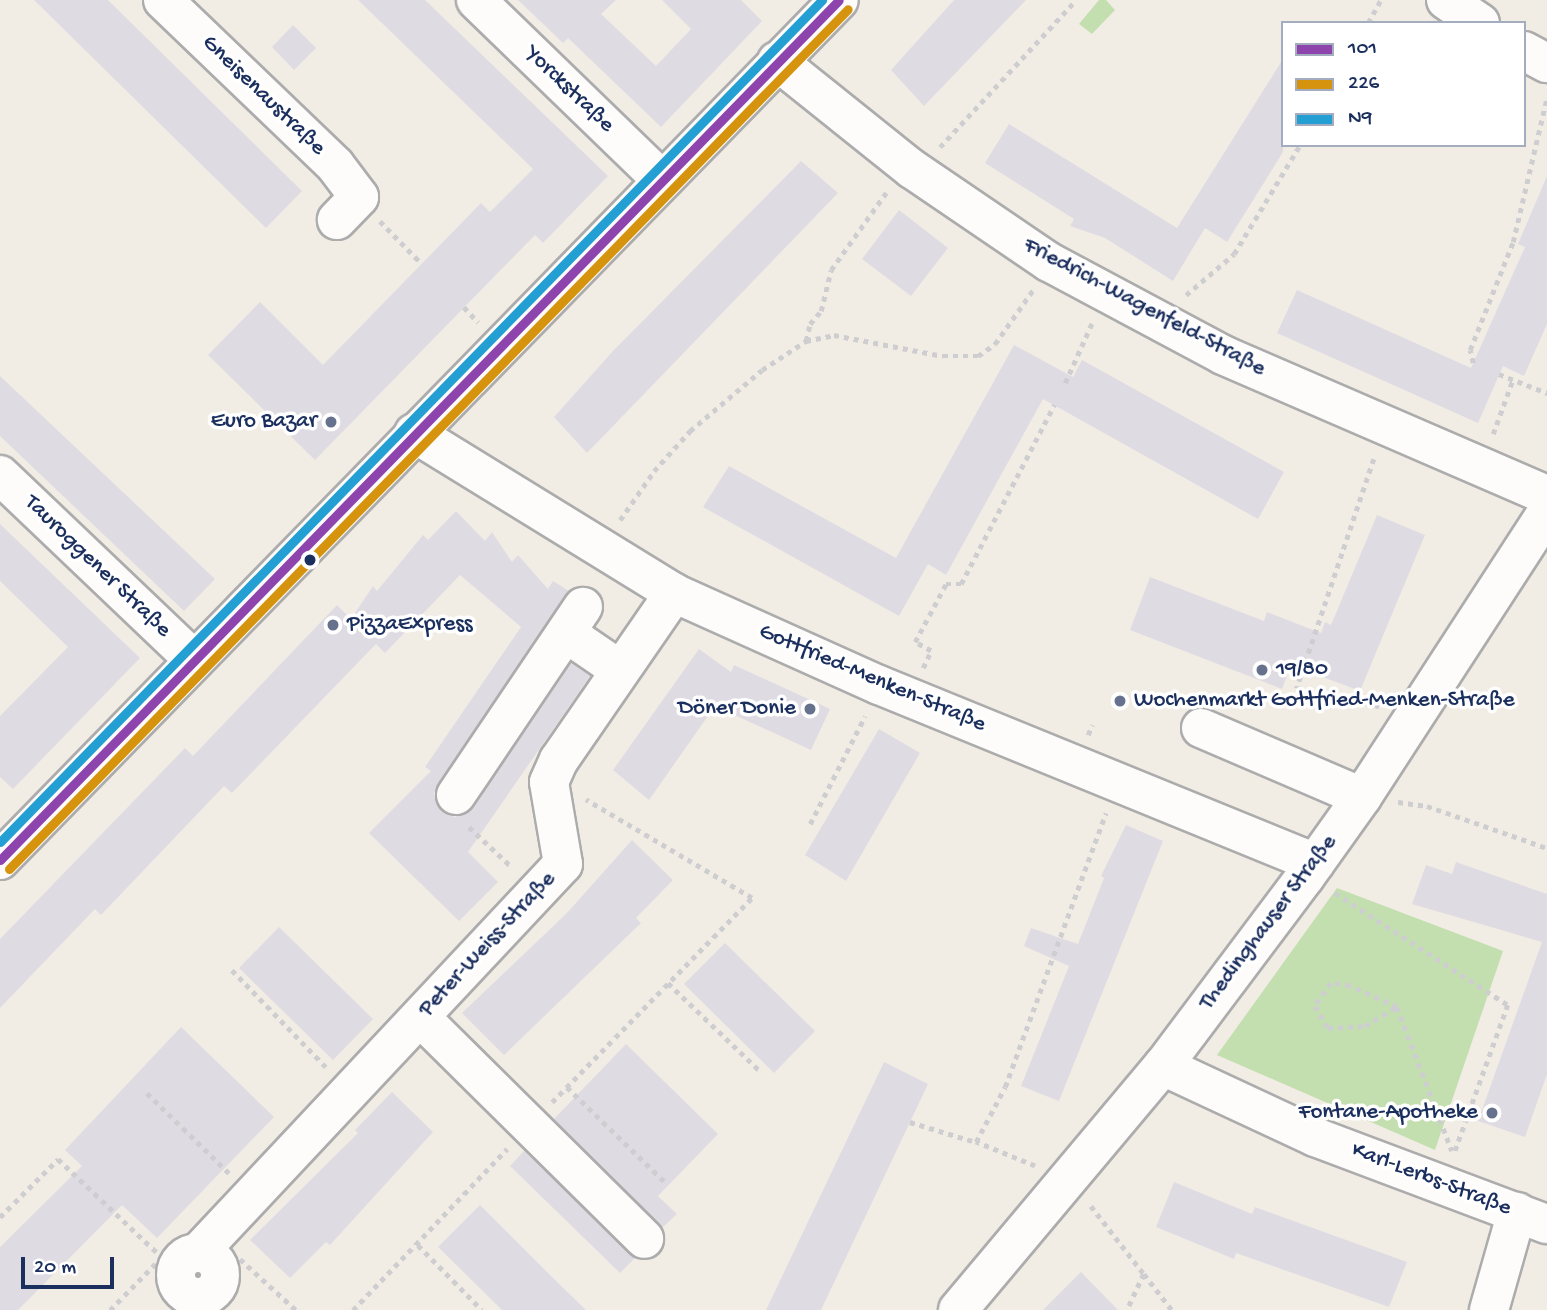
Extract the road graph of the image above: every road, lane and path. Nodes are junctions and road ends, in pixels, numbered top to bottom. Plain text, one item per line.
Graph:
1 (163, 0) edge
2 (476, 0) edge
3 (1076, 0) edge
4 (1381, 0) edge
5 (1446, 0) edge
6 (816, 8) edge
7 (1369, 21) edge
8 (1477, 21) edge
9 (1526, 52) edge
10 (777, 61) junction
11 (1547, 64) edge
12 (1547, 97) edge
13 (1299, 147) edge
14 (912, 169) junction
15 (662, 180) junction
16 (348, 209) joint
17 (1049, 262) junction
18 (422, 264) dead end
19 (1108, 293) junction
20 (1164, 324) junction
21 (806, 341) junction
22 (1473, 363) dead end
23 (1499, 374) dead end
24 (1513, 379) junction
25 (1065, 383) dead end
26 (1547, 393) edge
27 (1054, 405) dead end
28 (1384, 425) junction
29 (414, 433) junction
30 (1481, 467) junction
31 (0, 475) edge
32 (1547, 495) edge
33 (1547, 512) edge
34 (602, 551) junction
35 (674, 593) junction
36 (194, 660) junction
37 (620, 670) junction
38 (894, 691) junction
39 (1413, 719) junction
40 (1201, 728) dead end
41 (549, 782) junction
42 (1118, 782) junction
43 (1362, 797) junction
44 (459, 809) joint
45 (810, 824) dead end
46 (1547, 848) edge
47 (0, 860) edge
48 (1310, 870) junction
49 (537, 891) junction
50 (232, 970) dead end
51 (668, 983) junction
52 (1397, 1007) junction
53 (421, 1018) junction
54 (1163, 1066) junction
55 (759, 1070) dead end
56 (567, 1087) junction
57 (350, 1091) junction
58 (147, 1093) dead end
59 (910, 1122) dead end
60 (529, 1126) junction
61 (976, 1142) junction
62 (1448, 1170) junction
63 (1070, 1180) junction
64 (664, 1181) dead end
65 (251, 1194) junction
66 (0, 1217) edge
67 (1532, 1218) edge
68 (644, 1239) dead end
69 (206, 1243) joint
70 (418, 1245) junction
71 (1144, 1275) junction
72 (110, 1310) edge
73 (296, 1310) edge
74 (353, 1310) edge
75 (482, 1310) edge
76 (958, 1310) edge
77 (1127, 1310) edge
78 (1171, 1310) edge
79 (1489, 1310) edge

1 - 16 street, Gneisenaustraße
2 - 15 street, Yorckstraße
3 - 14 path
4 - 7 path
5 - 8 street
6 - 10 street
9 - 11 street
10 - 14 street, Friedrich-Wagenfeld-Straße
10 - 15 street
12 - 22 path
13 - 20 path
14 - 17 street, Friedrich-Wagenfeld-Straße
14 - 21 path
15 - 29 street
16 - 18 path
17 - 19 street, Friedrich-Wagenfeld-Straße
17 - 21 path
19 - 20 street, Friedrich-Wagenfeld-Straße
19 - 25 path
20 - 28 street, Friedrich-Wagenfeld-Straße
21 - 34 path
23 - 24 path
24 - 26 path
24 - 30 path
27 - 38 path
28 - 30 street, Friedrich-Wagenfeld-Straße
28 - 39 path
29 - 34 street, Gottfried-Menken-Straße
29 - 36 street
30 - 32 street, Friedrich-Wagenfeld-Straße
31 - 36 street, Tauroggener Straße
33 - 39 street, Thedinghauser Straße
34 - 35 street, Gottfried-Menken-Straße
35 - 37 street
35 - 38 street, Gottfried-Menken-Straße
36 - 47 street
37 - 41 street
37 - 44 street
38 - 42 street, Gottfried-Menken-Straße
38 - 45 path
39 - 43 street, Thedinghauser Straße
40 - 43 street
41 - 49 street, Peter-Weiss-Straße
41 - 51 path
42 - 48 street, Gottfried-Menken-Straße
42 - 61 path
43 - 46 path
43 - 48 street, Thedinghauser Straße
44 - 49 path
48 - 54 street, Thedinghauser Straße
48 - 62 path
49 - 53 street, Peter-Weiss-Straße
50 - 57 path
51 - 55 path
51 - 56 path
52 - 52 path
52 - 62 path
53 - 57 street, Peter-Weiss-Straße
53 - 60 street
54 - 62 street, Karl-Lerbs-Straße
54 - 63 street, Thedinghauser Straße
56 - 60 path
56 - 64 path
57 - 65 street, Peter-Weiss-Straße
58 - 65 path
59 - 61 path
60 - 68 street
60 - 70 path
61 - 63 path
62 - 67 street, Karl-Lerbs-Straße
63 - 71 path
63 - 76 street, Thedinghauser Straße
65 - 69 street, Peter-Weiss-Straße
66 - 72 path
67 - 79 street
69 - 73 path
70 - 74 path
70 - 75 path
71 - 77 path
71 - 78 path

